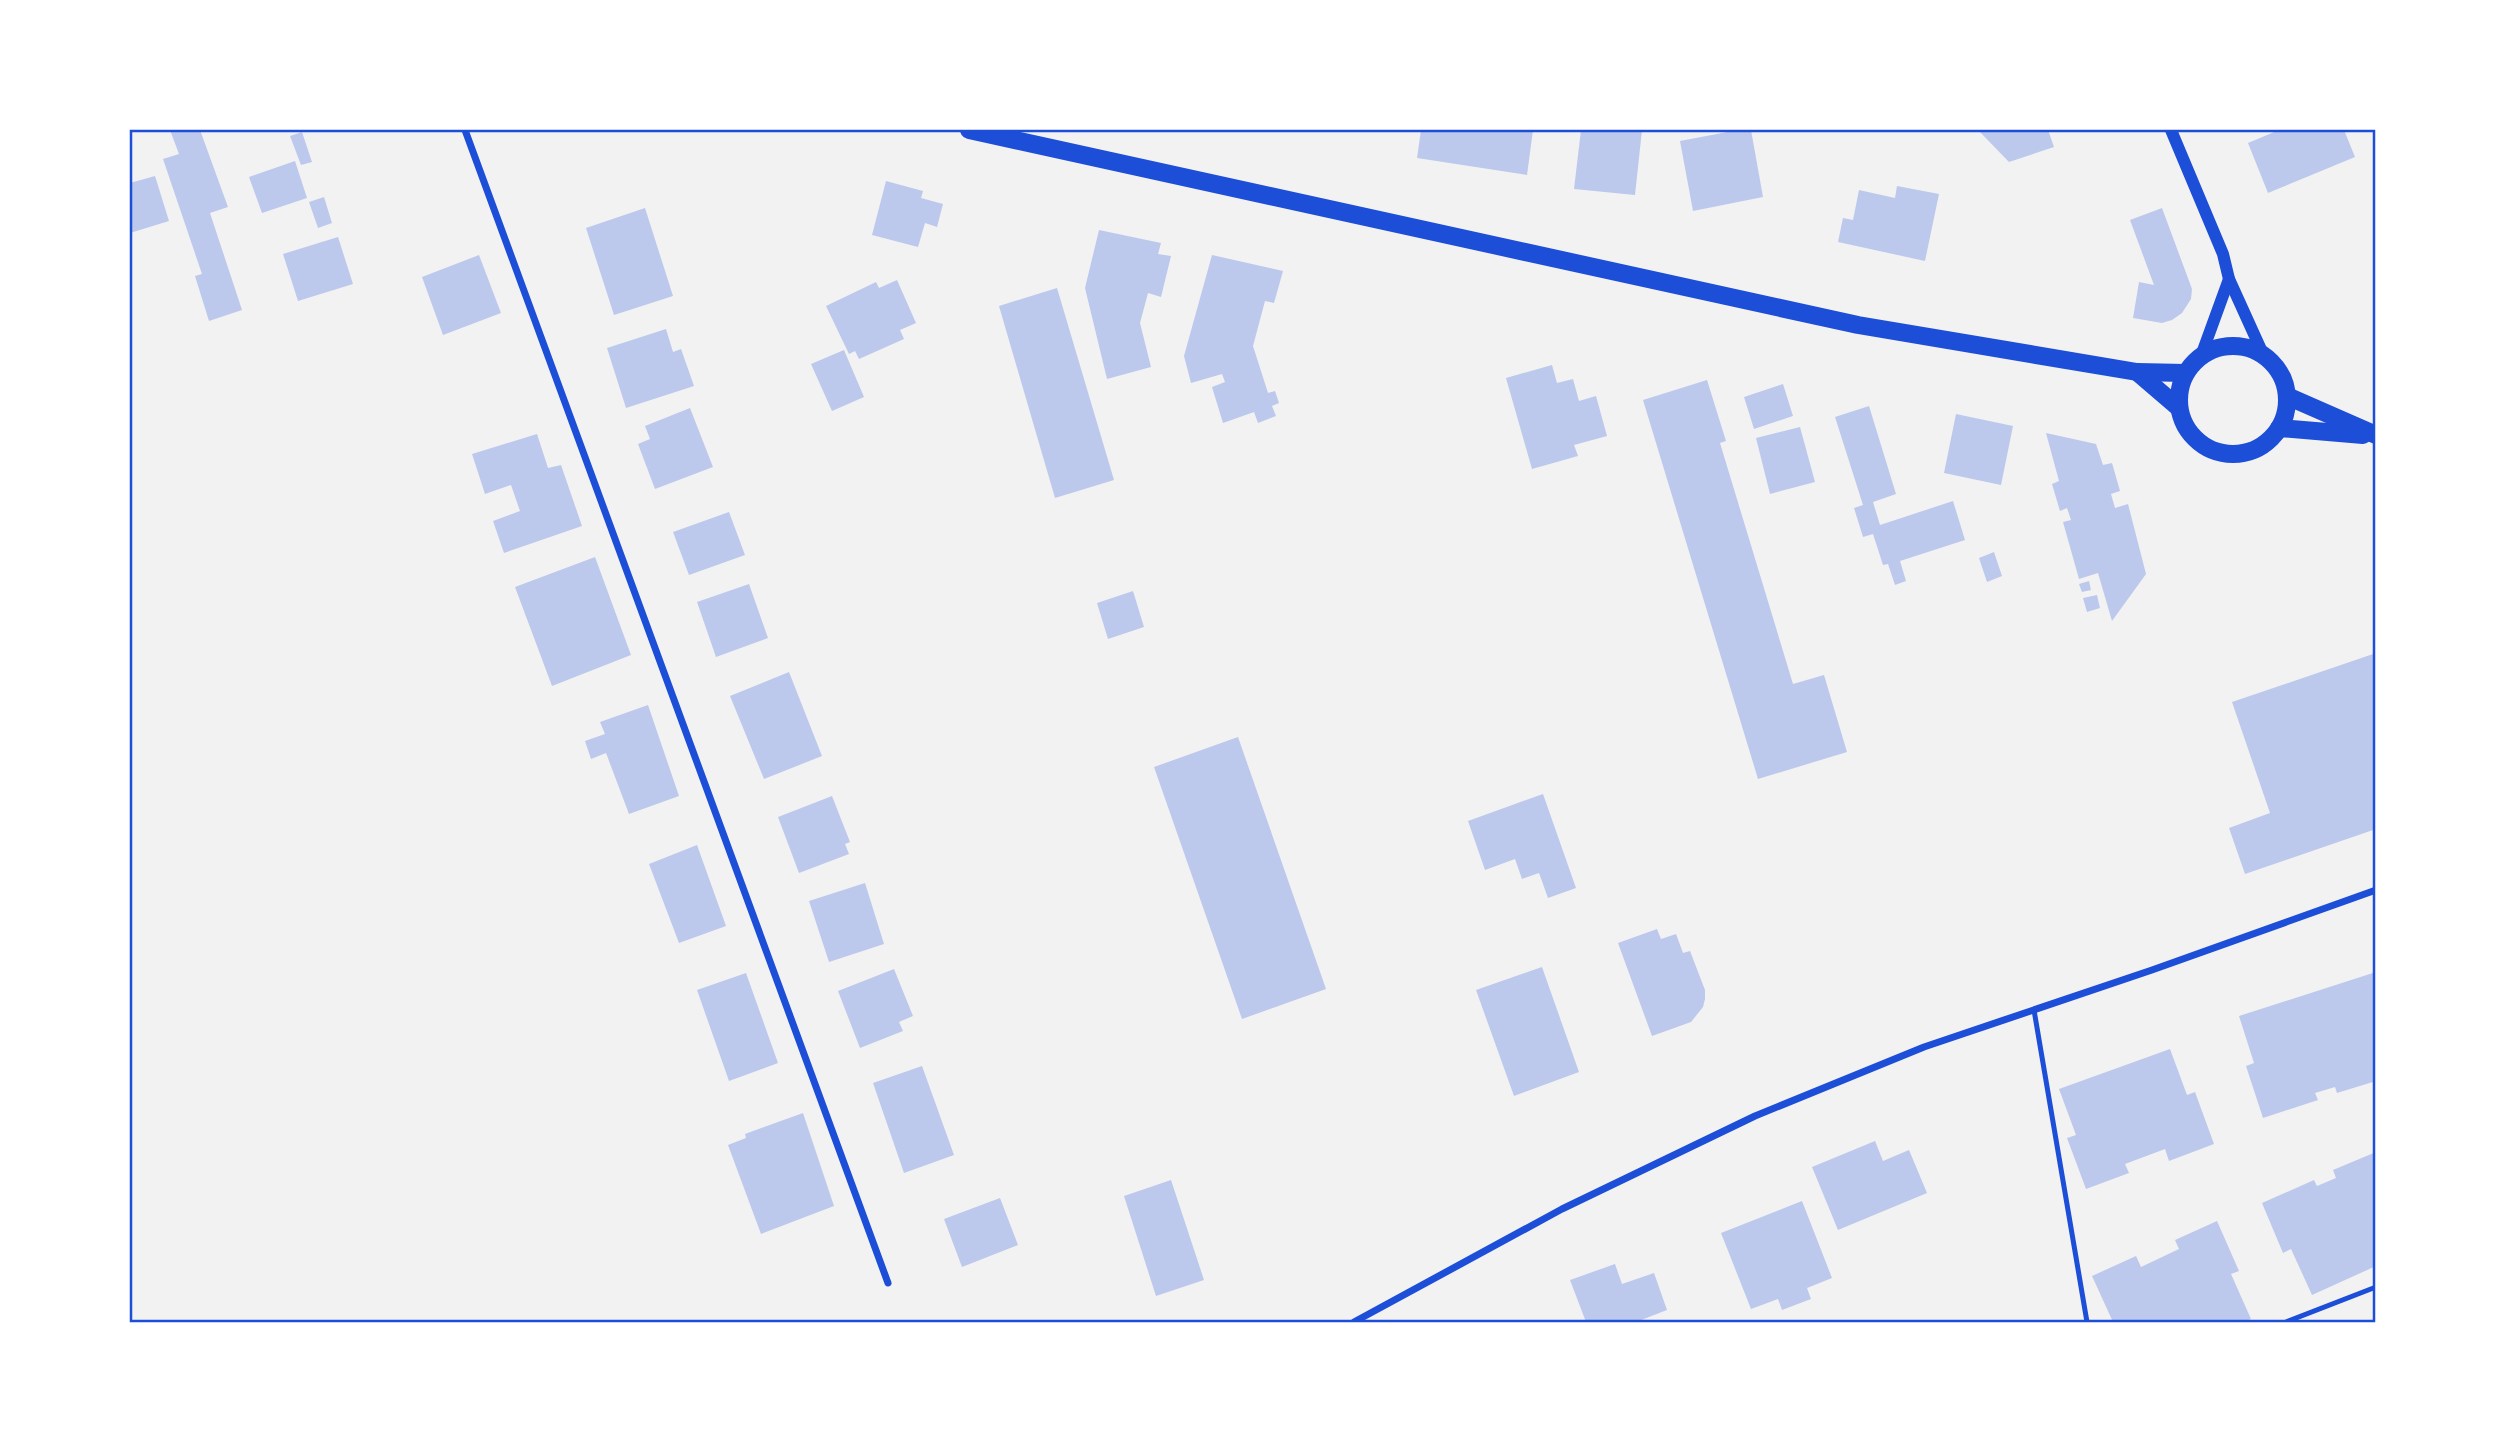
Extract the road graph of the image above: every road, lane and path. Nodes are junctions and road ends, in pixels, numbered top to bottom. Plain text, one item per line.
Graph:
1 (465, 130) edge
2 (969, 130) edge
3 (2171, 130) edge
4 (2229, 279) junction
5 (2263, 354) junction
6 (2201, 356) junction
7 (2137, 372) junction
8 (2185, 373) junction
9 (2287, 396) junction
10 (2179, 408) junction
11 (2279, 428) junction
12 (2375, 435) edge
13 (2375, 890) edge
14 (2034, 1010) junction
15 (888, 1283) dead end
16 (2375, 1287) edge
17 (1354, 1322) edge
18 (2087, 1322) edge
19 (2286, 1322) edge

1 - 15 street
2 - 7 main road
3 - 4 street
4 - 5 street
4 - 6 street
5 - 6 main road
5 - 9 main road
6 - 8 main road
7 - 8 main road
7 - 10 main road
8 - 10 main road
9 - 11 main road
9 - 12 main road
10 - 11 main road
11 - 12 main road
13 - 14 street
14 - 17 street
14 - 18 lane
16 - 19 lane

